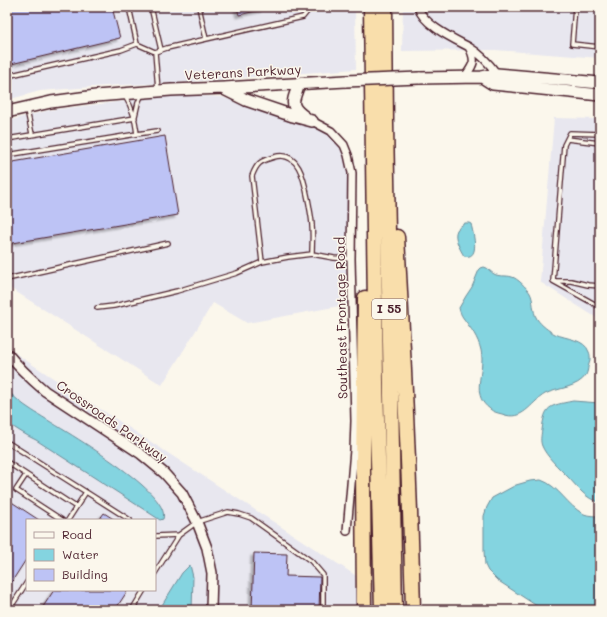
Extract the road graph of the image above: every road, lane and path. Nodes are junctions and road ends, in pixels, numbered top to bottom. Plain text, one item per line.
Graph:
1 (129, 7) edge
2 (151, 7) edge
3 (199, 7) edge
4 (311, 7) edge
5 (371, 7) edge
6 (385, 7) edge
7 (418, 7) edge
8 (575, 7) edge
9 (206, 39) junction
10 (137, 44) junction
11 (469, 47) junction
12 (600, 47) edge
13 (161, 50) junction
14 (155, 52) junction
15 (497, 74) junction
16 (7, 76) edge
17 (482, 77) junction
18 (464, 78) junction
19 (600, 83) edge
20 (300, 84) junction
21 (224, 88) junction
22 (158, 91) junction
23 (143, 92) junction
24 (123, 94) junction
25 (600, 95) edge
26 (27, 108) junction
27 (7, 112) edge
28 (135, 118) junction
29 (312, 121) junction
30 (157, 131) dead end
31 (32, 134) junction
32 (137, 134) junction
33 (600, 134) edge
34 (7, 139) edge
35 (567, 139) junction
36 (600, 143) edge
37 (7, 155) edge
38 (380, 169) junction
39 (168, 243) dead end
40 (312, 254) junction
41 (351, 260) junction
42 (262, 262) junction
43 (7, 279) edge
44 (553, 281) junction
45 (600, 286) edge
46 (600, 307) edge
47 (97, 308) dead end
48 (7, 353) edge
49 (7, 442) edge
50 (7, 462) edge
51 (26, 475) junction
52 (86, 492) junction
53 (76, 507) junction
54 (60, 519) edge
55 (69, 519) edge
56 (128, 519) edge
57 (197, 522) junction
58 (347, 531) dead end
59 (179, 535) junction
60 (156, 536) edge
61 (156, 571) edge
62 (26, 584) edge
63 (143, 591) edge
64 (9, 610) edge
65 (132, 610) edge
66 (212, 610) edge
67 (323, 610) edge
68 (364, 610) edge
69 (382, 610) edge
70 (395, 610) edge
71 (413, 610) edge

1 - 10 lane
2 - 13 lane
3 - 9 lane
4 - 9 lane
5 - 38 highway, I 55
6 - 38 highway, I 55
7 - 11 street
8 - 12 lane
9 - 13 lane
10 - 14 lane
10 - 16 lane
11 - 15 street
11 - 18 street
13 - 14 lane
14 - 22 lane
15 - 17 main road, Veterans Parkway
15 - 19 main road, Veterans Parkway
17 - 18 main road, Veterans Parkway
17 - 25 main road, Veterans Parkway
18 - 20 main road, Veterans Parkway, bridge
20 - 21 main road, Veterans Parkway
20 - 29 main road
21 - 22 main road, Veterans Parkway
21 - 29 main road
22 - 23 main road, Veterans Parkway
23 - 24 main road, Veterans Parkway
23 - 28 lane
24 - 26 main road, Veterans Parkway
24 - 28 lane
26 - 27 main road, Veterans Parkway
26 - 31 lane
28 - 31 lane
28 - 32 lane
29 - 41 street, Southeast Frontage Road
30 - 32 lane
31 - 34 lane
32 - 37 lane
33 - 35 lane
35 - 36 lane
35 - 44 lane
38 - 68 highway
38 - 69 highway, I 55
38 - 70 highway, I 55
38 - 71 highway
39 - 43 lane
40 - 41 lane
40 - 42 lane
40 - 42 lane
41 - 58 street, Southeast Frontage Road
42 - 47 lane
44 - 45 lane
44 - 46 lane
48 - 57 street, Crossroads Parkway
49 - 52 lane
50 - 51 lane
51 - 53 lane
51 - 54 lane
52 - 53 lane
52 - 56 lane
53 - 55 lane
57 - 59 lane
57 - 66 street, Crossroads Parkway
57 - 67 lane
59 - 60 lane
59 - 61 lane
62 - 64 lane
63 - 65 lane

